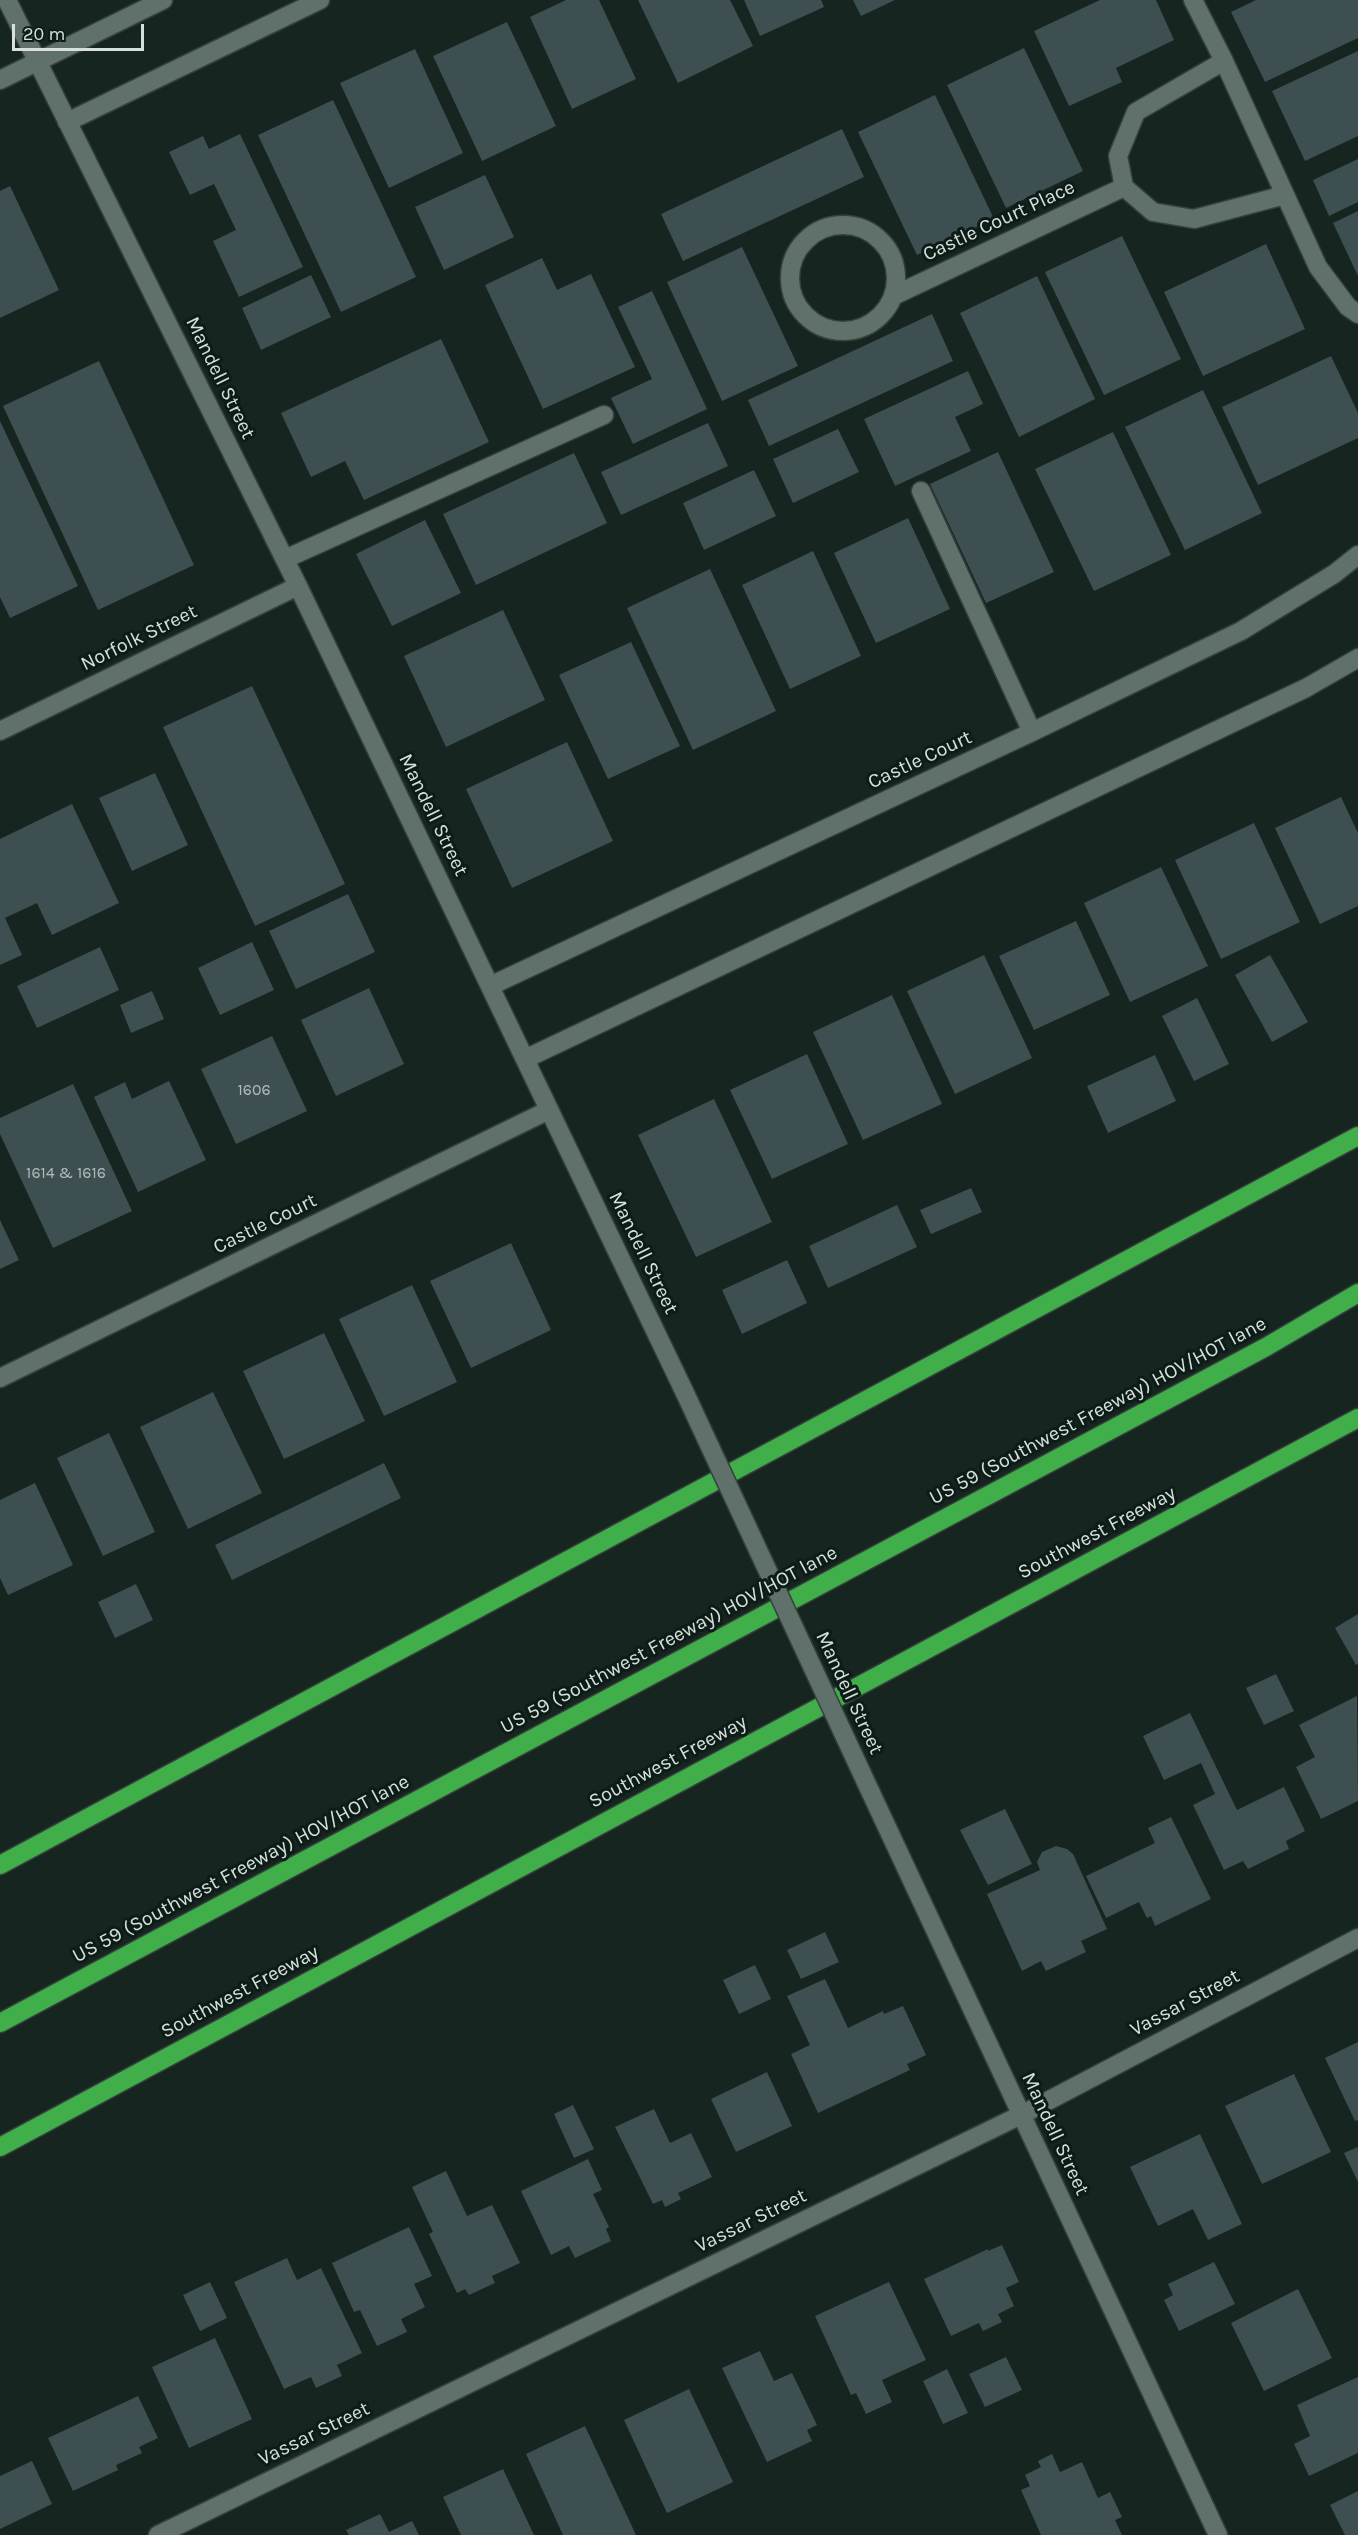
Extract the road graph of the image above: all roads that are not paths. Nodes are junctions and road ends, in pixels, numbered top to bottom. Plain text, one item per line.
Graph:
1 (7, 0) edge
2 (163, 0) edge
3 (320, 0) edge
4 (1193, 0) edge
5 (1224, 61) junction
6 (37, 63) junction
7 (0, 80) edge
8 (67, 122) junction
9 (1124, 187) junction
10 (1285, 195) junction
11 (894, 296) junction
12 (1358, 314) edge
13 (604, 415) dead end
14 (921, 491) dead end
15 (1358, 555) edge
16 (285, 559) junction
17 (298, 586) junction
18 (1358, 658) edge
19 (0, 731) edge
20 (1032, 732) junction
21 (490, 986) junction
22 (525, 1059) junction
23 (549, 1110) junction
24 (1358, 1136) edge
25 (1358, 1293) edge
26 (0, 1378) edge
27 (1358, 1418) edge
28 (0, 1865) edge
29 (1358, 1938) edge
30 (0, 2023) edge
31 (1021, 2115) junction
32 (0, 2147) edge
33 (158, 2535) edge
34 (1218, 2535) edge

1 - 6 street, Mandell Street
2 - 6 street
3 - 8 street
4 - 5 street
5 - 9 street
5 - 10 street
6 - 7 street
6 - 8 street, Mandell Street
8 - 16 street, Mandell Street
9 - 10 street
9 - 11 street, Castle Court Place
10 - 12 street
11 - 11 street, Castle Court Place
13 - 16 street
14 - 20 street
15 - 20 street, Castle Court
16 - 17 street, Mandell Street
17 - 19 street, Norfolk Street
17 - 21 street, Mandell Street
18 - 22 street
20 - 21 street, Castle Court
21 - 22 street, Mandell Street
22 - 23 street, Mandell Street
23 - 26 street, Castle Court
23 - 31 street, Mandell Street, bridge
24 - 28 highway
25 - 30 highway, US 59 (Southwest Freeway) HOV/HOT lane
27 - 32 highway, Southwest Freeway
29 - 31 street, Vassar Street
31 - 33 street, Vassar Street
31 - 34 street, Mandell Street

